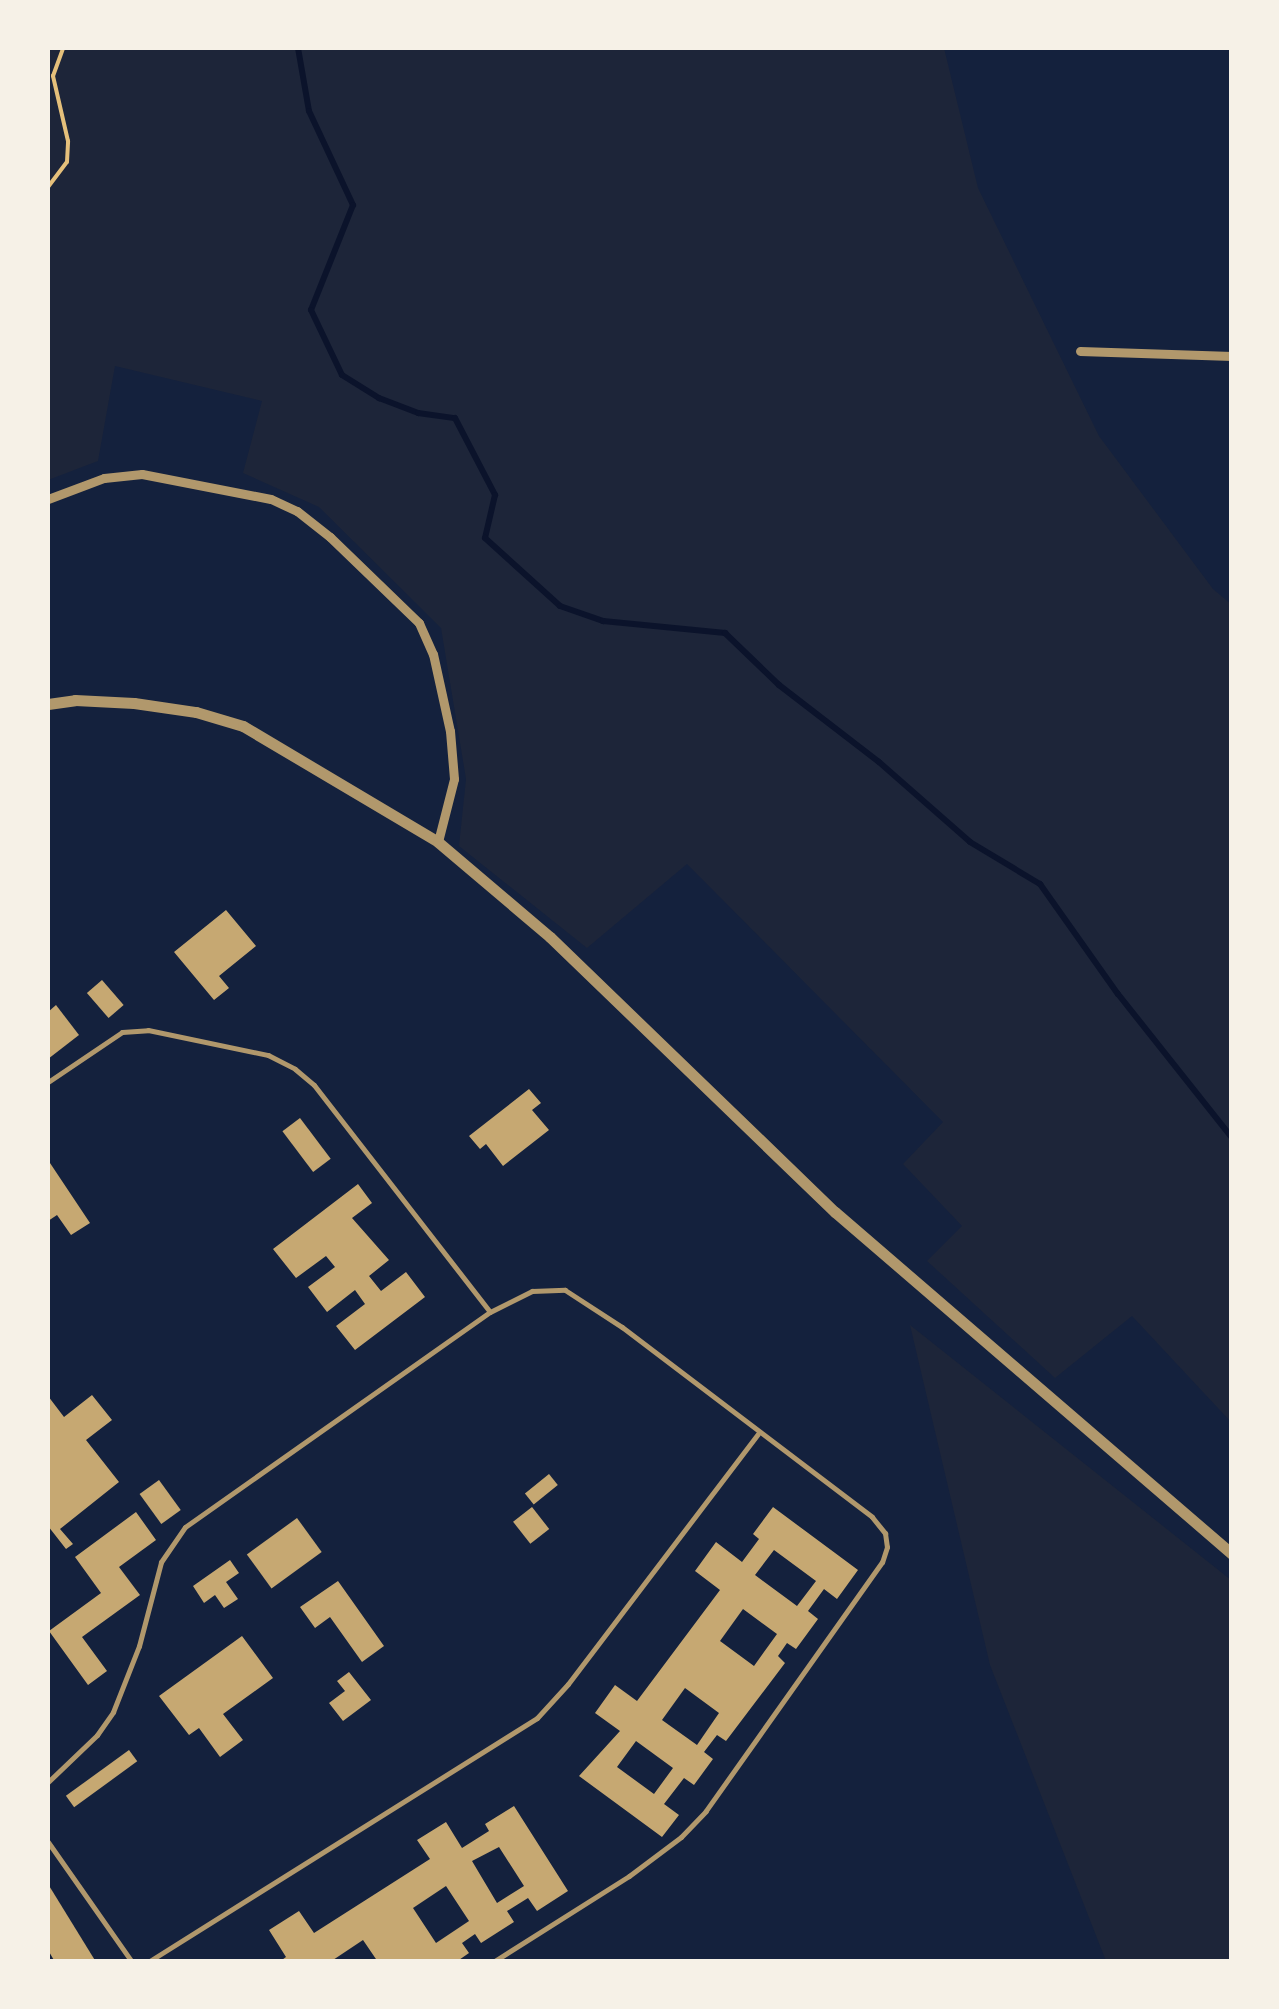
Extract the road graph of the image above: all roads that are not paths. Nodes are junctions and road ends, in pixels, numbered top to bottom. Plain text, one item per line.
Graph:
1 (1080, 351) dead end
2 (1232, 356) edge
3 (48, 499) edge
4 (48, 704) edge
5 (438, 842) junction
6 (48, 1082) edge
7 (490, 1312) junction
8 (758, 1434) junction
9 (1232, 1554) edge
10 (48, 1782) edge
11 (48, 1842) edge
12 (132, 1962) edge
13 (148, 1962) edge
14 (493, 1962) edge

1 - 2 street
3 - 5 street
4 - 5 street
5 - 9 street
6 - 7 lane
7 - 8 lane
7 - 10 lane
8 - 13 lane
8 - 14 lane
11 - 12 lane

